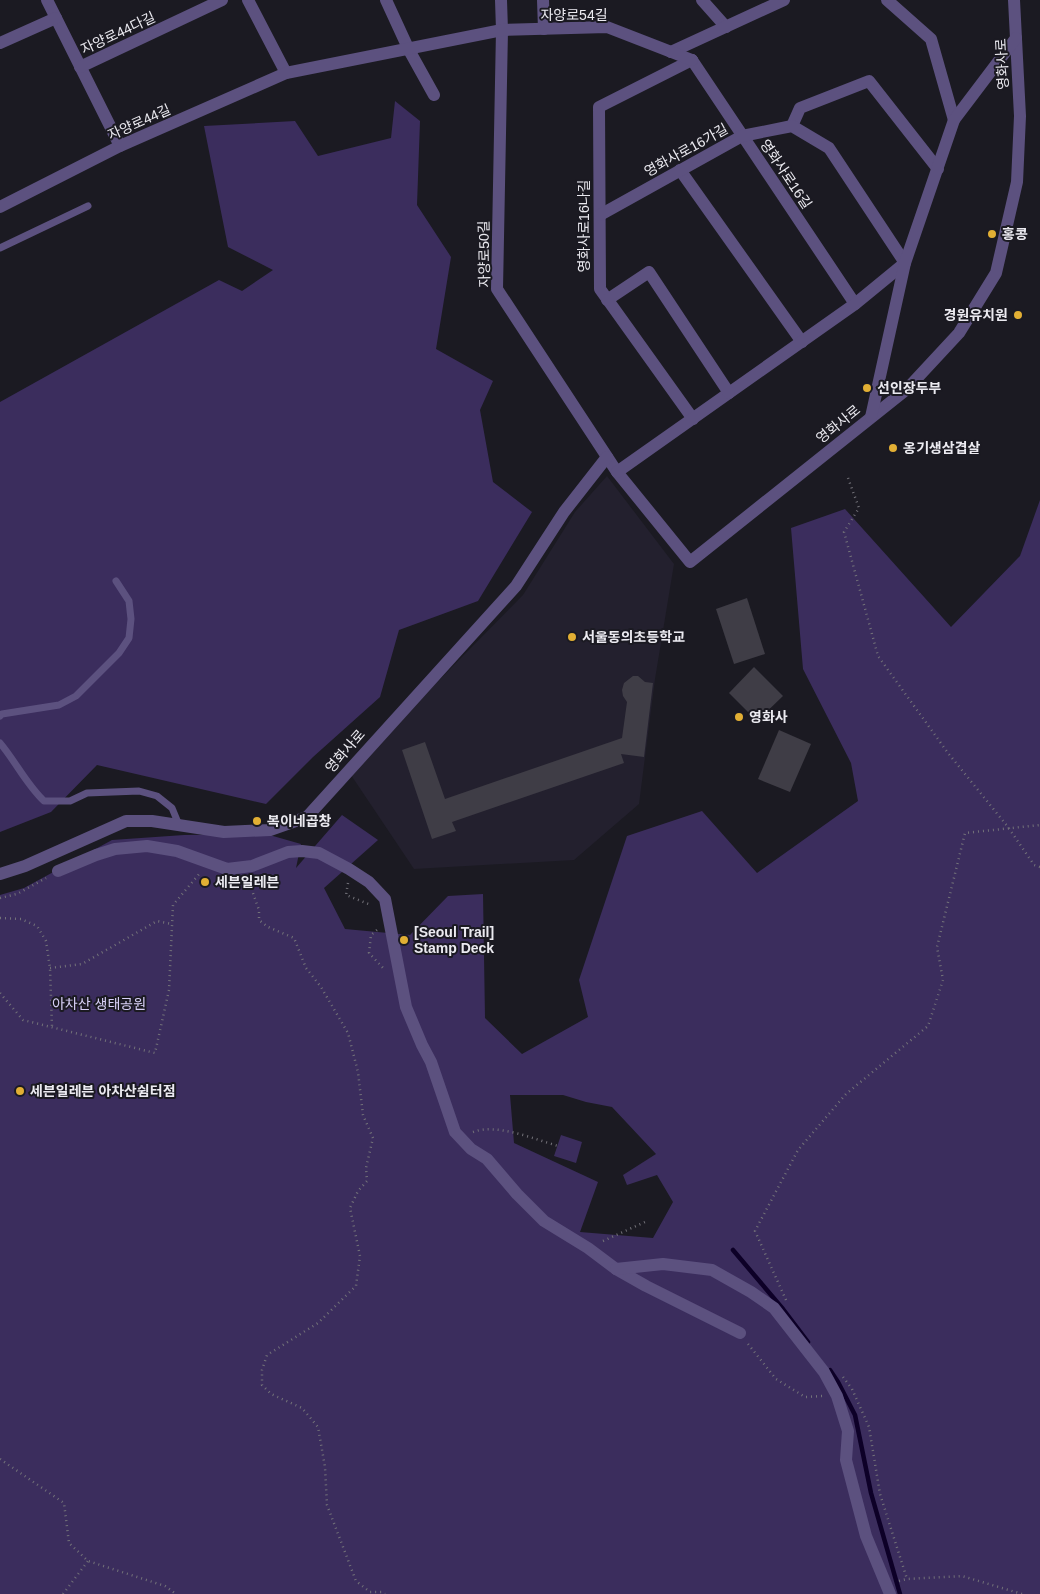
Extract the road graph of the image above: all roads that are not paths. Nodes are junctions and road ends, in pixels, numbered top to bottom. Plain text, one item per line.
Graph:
1 (222, 0) edge
2 (248, 0) edge
3 (386, 0) edge
4 (501, 0) edge
5 (543, 0) edge
6 (702, 0) edge
7 (784, 0) edge
8 (887, 0) edge
9 (1014, 0) edge
10 (53, 7) edge
11 (726, 27) junction
12 (544, 29) junction
13 (502, 30) junction
14 (1016, 38) junction
15 (0, 43) edge
16 (409, 50) junction
17 (671, 52) junction
18 (692, 60) junction
19 (80, 67) junction
20 (286, 73) junction
21 (434, 95) dead end
22 (954, 120) junction
23 (792, 126) junction
24 (742, 136) junction
25 (120, 146) junction
26 (938, 169) junction
27 (680, 170) junction
28 (2, 203) edge
29 (88, 206) dead end
30 (600, 215) junction
31 (0, 248) edge
32 (905, 263) junction
33 (607, 300) junction
34 (855, 304) junction
35 (802, 342) junction
36 (729, 393) junction
37 (871, 417) junction
38 (693, 419) junction
39 (607, 457) junction
40 (617, 472) junction
41 (116, 581) dead end
42 (0, 716) edge
43 (0, 743) edge
44 (179, 825) junction
45 (58, 871) road end
46 (0, 874) edge
47 (616, 1269) junction
48 (740, 1333) road end
49 (888, 1589) edge

1 - 19 street, 자양로44다길
2 - 20 street
3 - 16 street
4 - 13 street, 자양로50길
5 - 12 street
6 - 11 street
7 - 11 street
8 - 22 street
9 - 14 street, 영화사로
10 - 15 street
10 - 19 street, 자양로44다길
11 - 17 street
12 - 13 street, 자양로54길
12 - 17 street, 자양로54길
13 - 16 street, 자양로44길
13 - 39 street, 자양로50길
14 - 22 street
14 - 37 street, 영화사로
16 - 20 street, 자양로44길
16 - 21 street
17 - 18 street, 자양로54길
18 - 24 street, 영화사로16길
18 - 30 street, 영화사로16나길
19 - 25 street, 자양로44다길
20 - 25 street, 자양로44길
22 - 26 street
23 - 24 street, 영화사로16가길
23 - 26 street
23 - 32 street
24 - 27 street, 영화사로16가길
24 - 34 street, 영화사로16길
25 - 28 street, 자양로44길
26 - 32 street
27 - 30 street, 영화사로16가길
27 - 35 street
29 - 31 lane
30 - 33 street, 영화사로16나길
32 - 34 street
32 - 37 street
33 - 36 street
33 - 38 street, 영화사로16나길
34 - 35 street
35 - 36 street
36 - 38 street
37 - 40 street, 영화사로
38 - 40 street
39 - 40 street, 자양로50길
39 - 44 street, 영화사로
41 - 42 lane
43 - 44 lane
44 - 46 street, 영화사로
45 - 47 street
47 - 48 street
47 - 49 street

